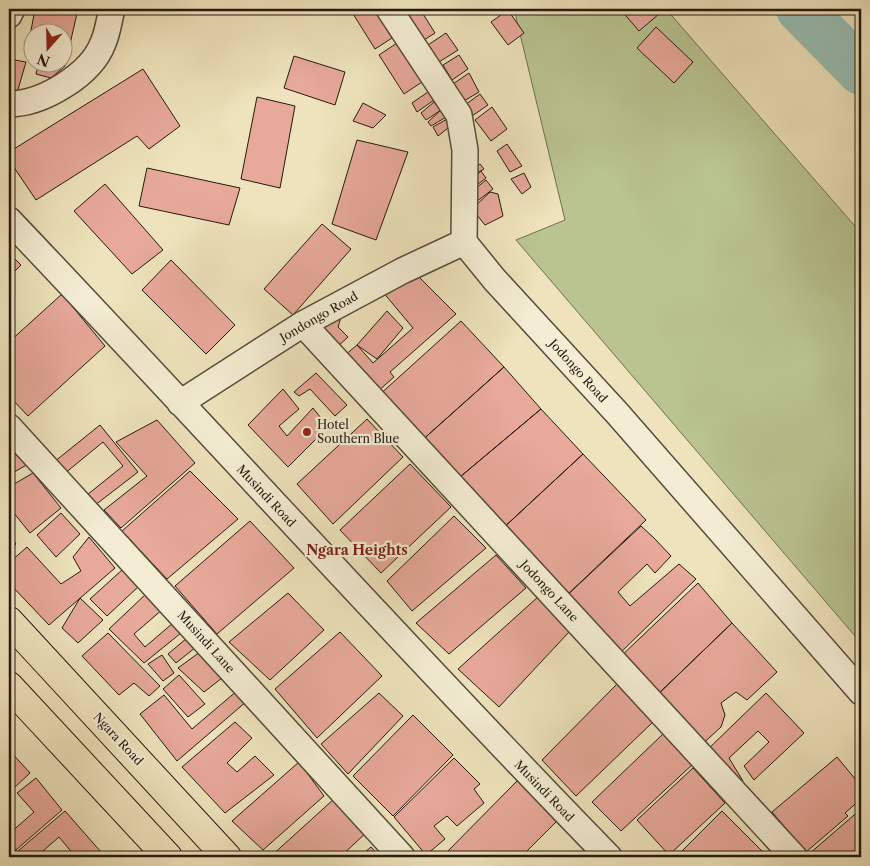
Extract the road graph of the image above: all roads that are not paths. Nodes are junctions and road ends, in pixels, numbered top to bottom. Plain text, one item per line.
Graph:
1 (12, 9) edge
2 (112, 9) edge
3 (389, 9) edge
4 (9, 15) edge
5 (9, 104) edge
6 (9, 220) edge
7 (464, 242) junction
8 (304, 324) junction
9 (180, 403) junction
10 (9, 427) edge
11 (9, 621) edge
12 (9, 686) edge
13 (861, 692) edge
14 (213, 852) edge
15 (168, 857) edge
16 (402, 857) edge
17 (609, 857) edge
18 (794, 857) edge

1 - 4 street
2 - 5 street
3 - 7 street
6 - 9 street, Musindi Road
7 - 8 street, Jondongo Road
7 - 13 street, Jodongo Road
8 - 9 street, Jondongo Road
8 - 18 street, Jodongo Lane
9 - 17 street, Musindi Road
10 - 16 street, Musindi Lane
11 - 14 main road, Ngara Road
12 - 15 main road

